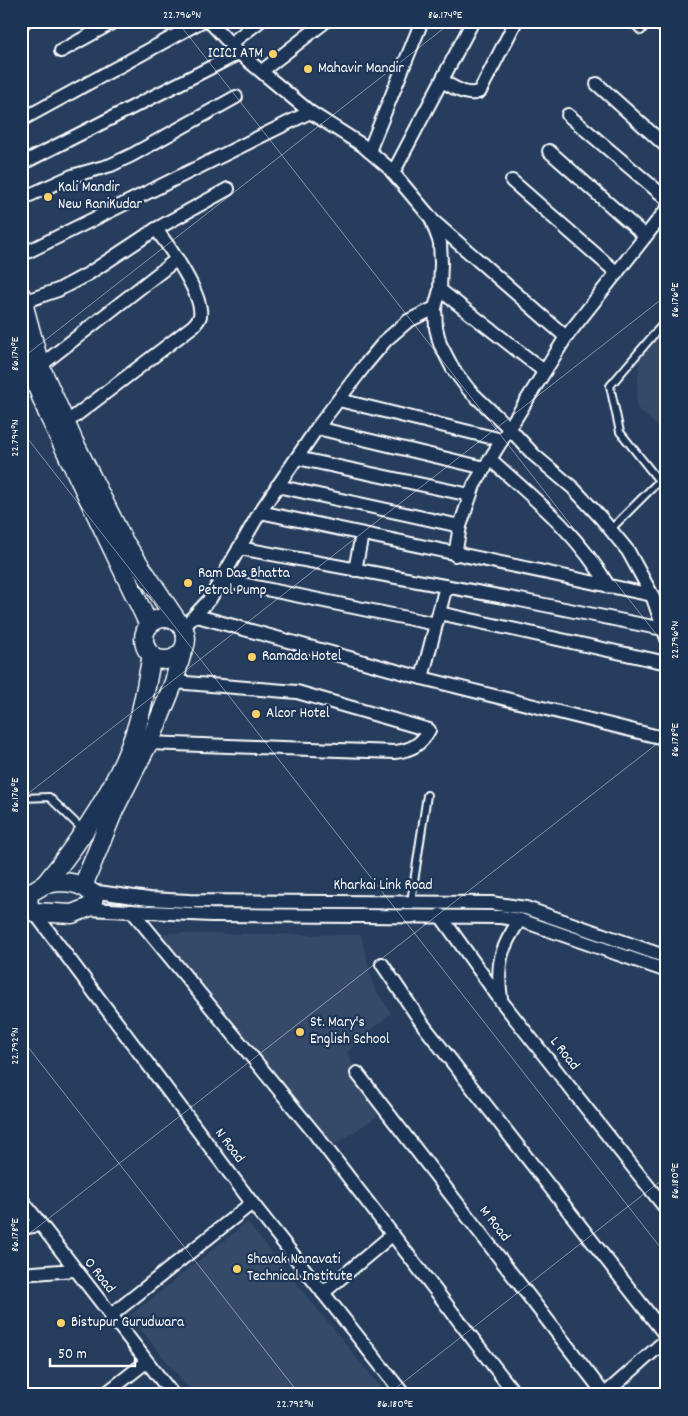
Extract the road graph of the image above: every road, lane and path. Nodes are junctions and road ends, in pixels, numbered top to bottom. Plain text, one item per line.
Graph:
1 (25, 21) edge
2 (115, 21) edge
3 (202, 21) edge
4 (209, 21) edge
5 (260, 21) edge
6 (326, 21) edge
7 (422, 21) edge
8 (473, 21) edge
9 (516, 21) edge
10 (631, 21) edge
11 (649, 21) edge
12 (21, 26) edge
13 (235, 49) junction
14 (61, 51) dead end
15 (262, 71) junction
16 (442, 82) junction
17 (597, 84) dead end
18 (236, 96) dead end
19 (310, 112) junction
20 (568, 115) dead end
21 (21, 120) edge
22 (667, 148) edge
23 (369, 151) junction
24 (549, 151) dead end
25 (21, 164) edge
26 (393, 173) junction
27 (512, 181) dead end
28 (228, 189) dead end
29 (21, 199) edge
30 (667, 199) edge
31 (667, 209) edge
32 (431, 218) junction
33 (156, 229) junction
34 (645, 236) junction
35 (21, 255) edge
36 (177, 258) junction
37 (617, 273) junction
38 (440, 290) junction
39 (22, 299) edge
40 (435, 308) junction
41 (667, 319) edge
42 (566, 337) junction
43 (21, 344) edge
44 (40, 366) junction
45 (667, 370) edge
46 (544, 371) junction
47 (667, 384) edge
48 (339, 400) junction
49 (66, 423) junction
50 (317, 428) junction
51 (509, 428) junction
52 (502, 440) junction
53 (297, 458) junction
54 (488, 464) junction
55 (658, 481) junction
56 (278, 486) junction
57 (667, 488) edge
58 (470, 495) junction
59 (260, 512) junction
60 (460, 526) junction
61 (611, 530) junction
62 (362, 534) junction
63 (239, 548) junction
64 (455, 555) junction
65 (355, 570) junction
66 (222, 580) junction
67 (446, 586) junction
68 (609, 587) junction
69 (652, 595) junction
70 (197, 616) junction
71 (438, 619) junction
72 (180, 625) junction
73 (150, 626) junction
74 (665, 634) edge
75 (182, 652) junction
76 (152, 655) junction
77 (667, 662) edge
78 (422, 678) junction
79 (174, 682) junction
80 (667, 739) edge
81 (148, 743) junction
82 (427, 795) dead end
83 (21, 798) edge
84 (84, 830) junction
85 (45, 884) junction
86 (87, 889) junction
87 (411, 902) junction
88 (27, 904) edge
89 (88, 909) junction
90 (132, 911) junction
91 (440, 915) junction
92 (520, 920) junction
93 (667, 957) edge
94 (382, 964) dead end
95 (667, 971) edge
96 (502, 1002) junction
97 (357, 1073) dead end
98 (21, 1199) edge
99 (252, 1203) junction
100 (667, 1210) edge
101 (40, 1225) junction
102 (21, 1228) edge
103 (392, 1235) junction
104 (74, 1270) junction
105 (21, 1274) edge
106 (323, 1293) junction
107 (110, 1316) junction
108 (667, 1338) edge
109 (146, 1362) junction
110 (104, 1395) edge
111 (173, 1395) edge
112 (404, 1395) edge
113 (516, 1395) edge
114 (604, 1395) edge

1 - 12 street
2 - 14 street
3 - 21 street
4 - 13 street
5 - 13 street
6 - 15 street
7 - 23 street
8 - 16 street
9 - 16 street
10 - 11 lane
13 - 15 street
13 - 25 street
15 - 19 street
16 - 26 street
17 - 22 street
18 - 29 street
19 - 23 street
19 - 35 street
20 - 30 street
23 - 26 street
24 - 34 street
26 - 32 street
27 - 37 street
28 - 33 street
31 - 34 street
32 - 38 street
32 - 42 street
33 - 36 street
33 - 39 street
34 - 37 street
36 - 44 street
36 - 49 street
37 - 42 street
38 - 40 street
38 - 46 street
39 - 44 main road
40 - 48 street
40 - 51 street
41 - 55 lane
42 - 46 street
43 - 73 main road
44 - 49 main road
45 - 47 path
46 - 51 street
48 - 50 street
48 - 52 street
49 - 72 main road
50 - 53 street
50 - 54 street
51 - 52 street
51 - 61 street
52 - 54 street
53 - 56 street
53 - 58 street
54 - 58 street
54 - 68 street
55 - 57 lane
55 - 61 lane
56 - 59 street
56 - 60 street
58 - 60 street
59 - 62 street
59 - 63 street
60 - 64 street
61 - 69 street
62 - 64 street
62 - 65 street
63 - 65 street
63 - 66 street
64 - 68 street
65 - 67 street
66 - 70 street
66 - 71 street
67 - 71 street
67 - 74 street
68 - 69 street
69 - 74 street
70 - 72 street
70 - 78 street
71 - 77 street
71 - 78 street
72 - 73 main road
72 - 75 main road
73 - 76 main road
75 - 76 main road
75 - 79 main road
76 - 84 main road
78 - 80 street
79 - 81 main road
79 - 81 street
81 - 86 main road
82 - 87 lane
83 - 84 lane
84 - 85 main road
85 - 86 main road
85 - 88 main road
86 - 87 street, Kharkai Link Road
86 - 89 main road
87 - 93 street, Kharkai Link Road
88 - 89 main road
88 - 99 street, N Road
89 - 90 street
90 - 91 street
90 - 103 street
91 - 92 street
91 - 96 street, L Road
92 - 95 street
92 - 96 street
94 - 108 street
96 - 100 street, L Road
97 - 114 street, M Road
98 - 101 street, O Road
99 - 106 street, N Road
99 - 107 street
101 - 102 street
101 - 104 street, O Road
103 - 106 street
103 - 113 street
104 - 105 street
104 - 107 street, O Road
106 - 112 street, N Road
107 - 109 street, O Road
108 - 114 street
109 - 110 street
109 - 111 street, O Road

